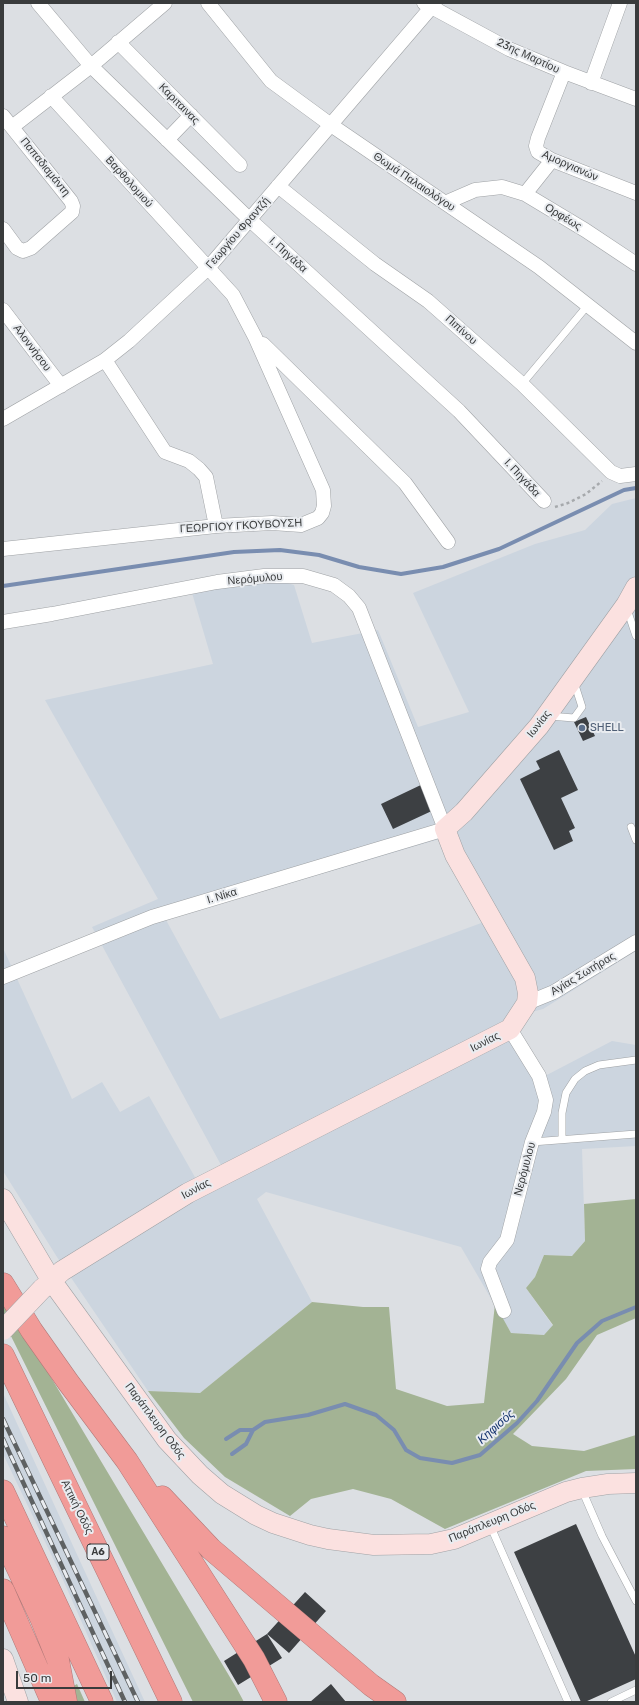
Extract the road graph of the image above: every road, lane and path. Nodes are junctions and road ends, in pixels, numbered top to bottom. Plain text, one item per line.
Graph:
1 (38, 3) edge
2 (165, 3) edge
3 (208, 3) edge
4 (620, 3) edge
5 (430, 4) edge
6 (118, 42) junction
7 (91, 66) junction
8 (564, 72) junction
9 (591, 83) junction
10 (51, 96) junction
11 (636, 99) edge
12 (191, 115) junction
13 (3, 116) edge
14 (331, 126) junction
15 (12, 127) junction
16 (167, 140) junction
17 (552, 160) junction
18 (240, 165) dead end
19 (278, 186) junction
20 (636, 193) edge
21 (525, 194) junction
22 (445, 203) junction
23 (249, 219) junction
24 (3, 229) edge
25 (636, 264) edge
26 (208, 268) junction
27 (588, 305) junction
28 (3, 310) edge
29 (256, 337) junction
30 (636, 343) edge
31 (104, 360) junction
32 (522, 384) junction
33 (61, 386) junction
34 (3, 419) edge
35 (611, 472) junction
36 (636, 474) edge
37 (544, 501) joint
38 (216, 526) junction
39 (448, 542) dead end
40 (3, 549) edge
41 (636, 587) edge
42 (626, 605) junction
43 (3, 622) edge
44 (636, 636) edge
45 (631, 827) dead end
46 (445, 829) junction
47 (636, 840) edge
48 (636, 942) edge
49 (3, 976) edge
50 (527, 1003) junction
51 (510, 1029) junction
52 (636, 1060) edge
53 (636, 1134) edge
54 (562, 1139) junction
55 (532, 1142) junction
56 (3, 1199) edge
57 (3, 1284) edge
58 (46, 1284) junction
59 (504, 1310) dead end
60 (3, 1330) edge
61 (3, 1355) edge
62 (127, 1461) junction
63 (636, 1483) edge
64 (582, 1488) junction
65 (3, 1491) edge
66 (490, 1525) junction
67 (3, 1537) edge
68 (3, 1590) edge
69 (636, 1601) edge
70 (3, 1659) edge
71 (636, 1690) edge
72 (18, 1702) edge
73 (52, 1702) edge
74 (66, 1702) edge
75 (102, 1702) edge
76 (171, 1702) edge
77 (276, 1702) edge
78 (395, 1702) edge
79 (568, 1702) edge
80 (611, 1702) edge

1 - 7 street, Ι. Πηγάδα
2 - 6 street, Παπαδιαμάντη
3 - 14 street, Θωμά Παλαιολόγου
4 - 9 street
5 - 8 street, 23ης Μαρτίου
5 - 14 street, Γεωργίου Φραντζή
6 - 7 street, Παπαδιαμάντη
6 - 12 street, Καριταινας
7 - 10 street, Παπαδιαμάντη
7 - 16 street, Ι. Πηγάδα
8 - 9 street, 23ης Μαρτίου
8 - 17 street, Αμοργιανών
9 - 11 street, 23ης Μαρτίου
10 - 15 street, Παπαδιαμάντη
10 - 26 street, Βαρθολομιού
12 - 16 street
12 - 18 street, Καριταινας
13 - 15 street, Παπαδιαμάντη
14 - 19 street, Γεωργίου Φραντζή
14 - 22 street, Θωμά Παλαιολόγου
15 - 24 street, Παπαδιαμάντη
16 - 23 street, Ι. Πηγάδα
17 - 20 street, Αμοργιανών
17 - 21 street
19 - 23 street, Γεωργίου Φραντζή
19 - 32 street, Πιπίνου
21 - 22 street, Ορφέως
21 - 25 street, Ορφέως
22 - 27 street, Θωμά Παλαιολόγου
23 - 26 street, Γεωργίου Φραντζή
23 - 37 street, Ι. Πηγάδα
26 - 29 street, ΓΕΩΡΓΙΟΥ ΓΚΟΥΒΟΥΣΗ
26 - 31 street, Γεωργίου Φραντζή
27 - 30 street, Θωμά Παλαιολόγου
27 - 32 lane
28 - 33 street, Αλοννήσου
29 - 38 street, ΓΕΩΡΓΙΟΥ ΓΚΟΥΒΟΥΣΗ
29 - 39 street
31 - 33 street, Γεωργίου Φραντζή
31 - 38 street
32 - 35 street, Πιπίνου
33 - 34 street, Γεωργίου Φραντζή
35 - 36 street
35 - 37 path
38 - 40 street, ΓΕΩΡΓΙΟΥ ΓΚΟΥΒΟΥΣΗ
41 - 42 main road, Ιωνίας
42 - 44 lane
42 - 46 main road, Ιωνίας
43 - 46 street, Νερόμυλου
45 - 47 lane
46 - 49 street, Ι. Νίκα
46 - 50 main road
48 - 50 street, Αγίας Σωτήρας
50 - 51 main road, Ιωνίας
51 - 55 street, Νερόμυλου
51 - 58 main road, Ιωνίας
52 - 54 lane
53 - 54 lane
54 - 55 lane
55 - 59 street, Νερόμυλου
56 - 58 main road, Παράπλευρη Οδός
57 - 62 highway
58 - 60 main road, Ιωνίας, bridge
58 - 66 main road, Παράπλευρη Οδός
61 - 76 highway, Αττική Οδός / Α6
62 - 77 highway
62 - 78 highway
63 - 64 main road, Παράπλευρη Οδός
64 - 66 main road, Παράπλευρη Οδός
64 - 69 lane
65 - 75 highway
66 - 79 lane
67 - 74 highway
68 - 73 highway
70 - 72 main road
71 - 80 lane

